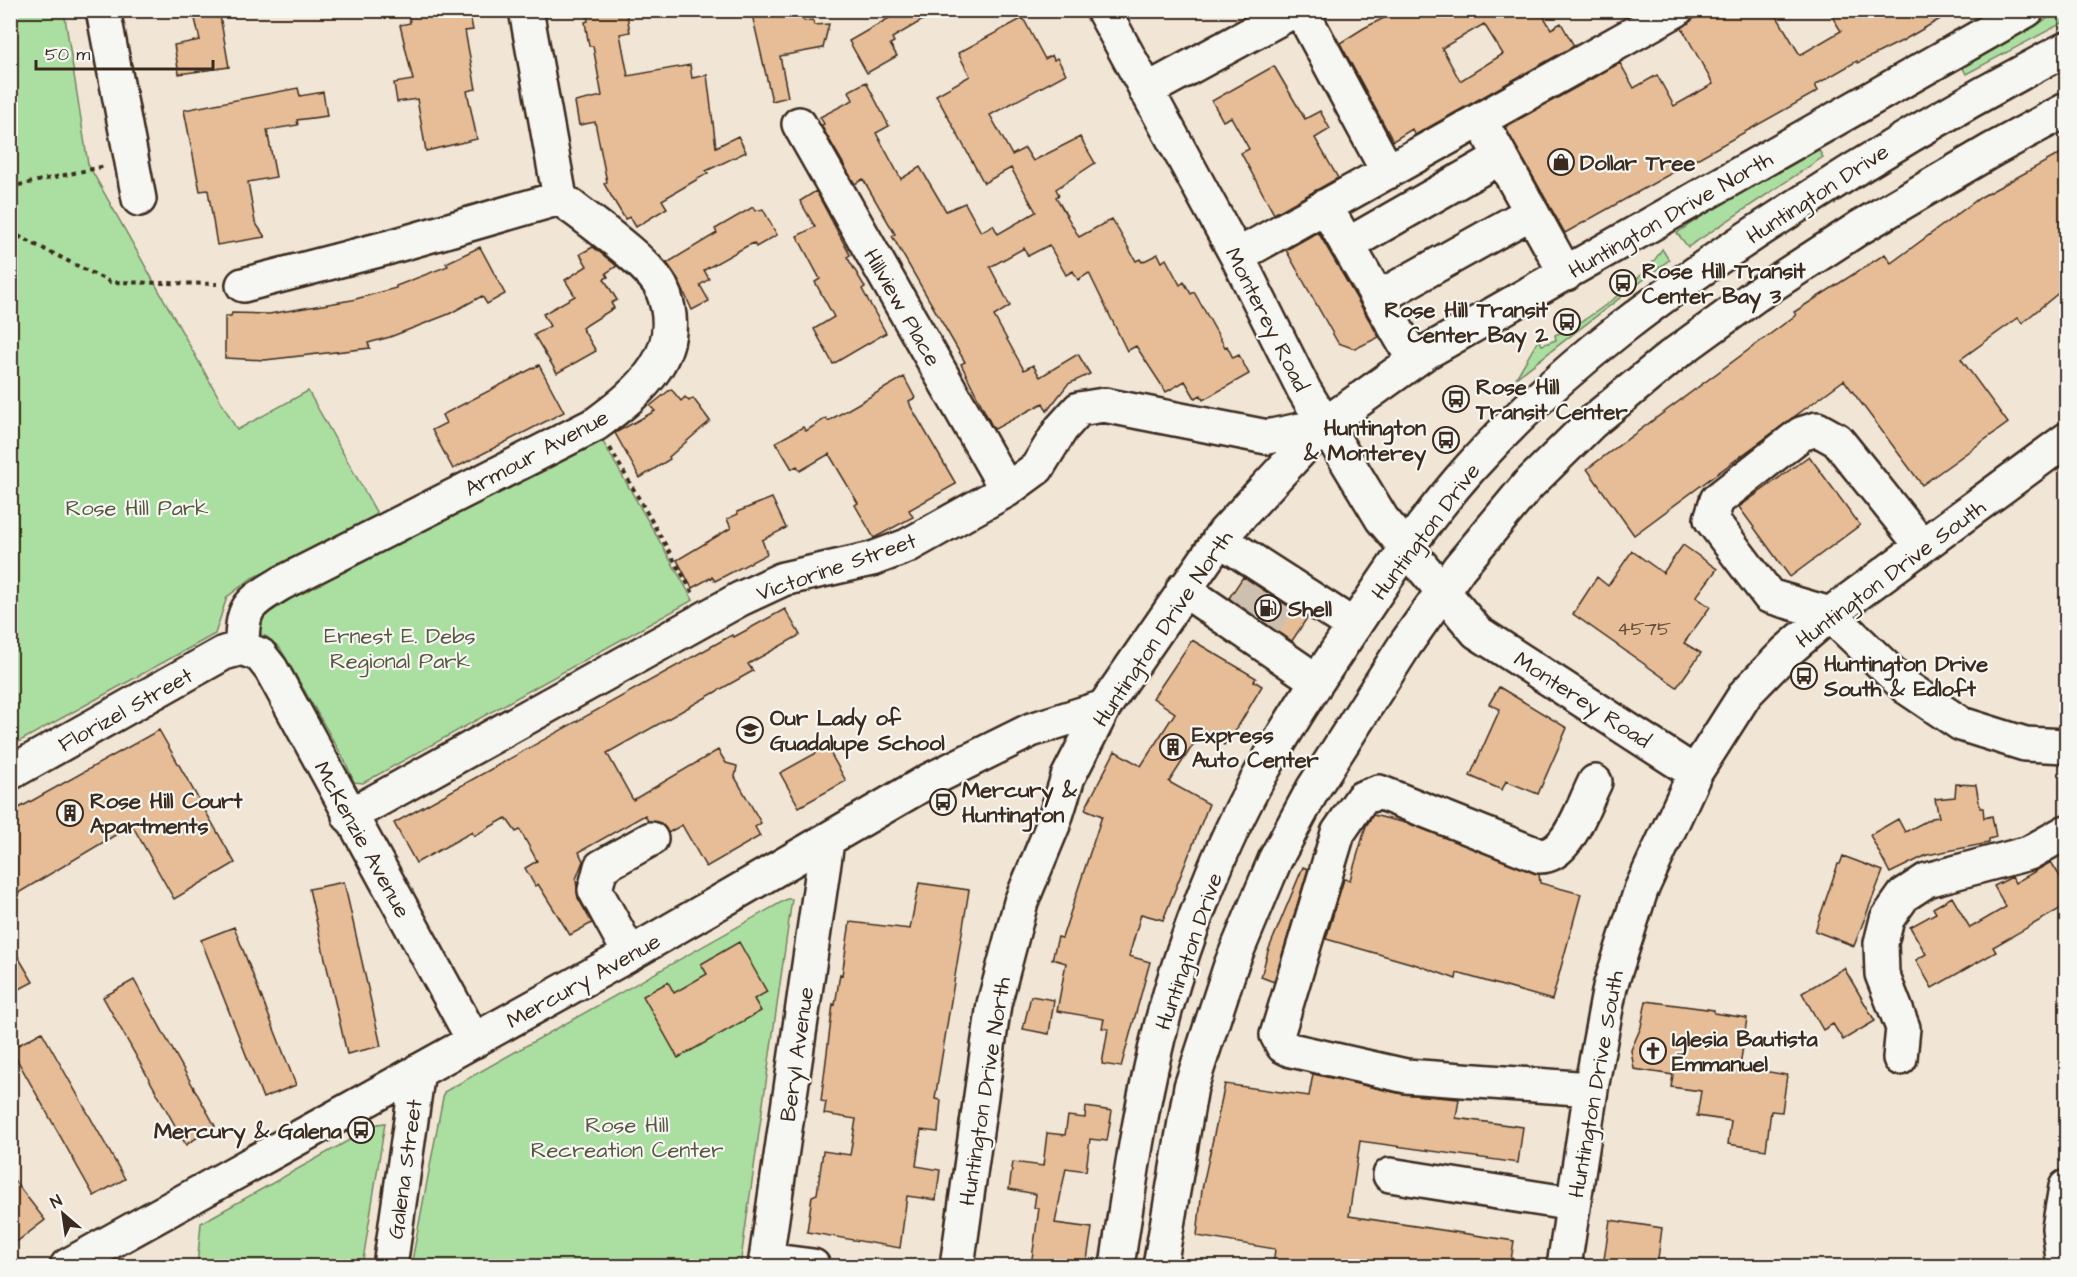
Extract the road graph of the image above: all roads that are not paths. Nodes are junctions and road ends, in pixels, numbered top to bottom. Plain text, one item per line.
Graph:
1 (104, 10) edge
2 (526, 10) edge
3 (1103, 10) edge
4 (1676, 10) edge
5 (2027, 10) edge
6 (1290, 12) edge
7 (2067, 50) edge
8 (1146, 91) junction
9 (2067, 110) edge
10 (1480, 120) junction
11 (799, 124) dead end
12 (1501, 157) junction
13 (1388, 172) junction
14 (560, 198) junction
15 (138, 199) dead end
16 (1325, 206) junction
17 (1532, 212) junction
18 (1347, 245) junction
19 (1237, 256) junction
20 (1566, 274) junction
21 (243, 285) dead end
22 (1378, 298) junction
23 (1414, 360) junction
24 (1324, 425) junction
25 (2067, 440) edge
26 (1006, 490) junction
27 (1219, 539) junction
28 (1922, 546) junction
29 (1405, 548) junction
30 (1183, 589) junction
31 (1441, 591) junction
32 (1830, 614) junction
33 (1354, 626) junction
34 (242, 648) junction
35 (1317, 681) junction
36 (1104, 707) junction
37 (2067, 746) edge
38 (10, 773) edge
39 (1695, 773) junction
40 (1595, 782) dead end
41 (349, 816) junction
42 (2067, 832) edge
43 (651, 839) dead end
44 (827, 842) junction
45 (630, 954) junction
46 (474, 1041) junction
47 (1900, 1058) dead end
48 (418, 1071) junction
49 (1591, 1089) junction
50 (1390, 1175) dead end
51 (2067, 1187) edge
52 (1574, 1204) junction
53 (765, 1263) edge
54 (67, 1266) edge
55 (390, 1266) edge
56 (813, 1266) edge
57 (957, 1266) edge
58 (1117, 1266) edge
59 (1160, 1266) edge
60 (1564, 1266) edge
61 (2064, 1266) edge

1 - 15 street
2 - 14 street
3 - 8 street, Monterey Road
4 - 10 street
5 - 20 street, Huntington Drive North
6 - 8 street
6 - 13 street
7 - 29 street, Huntington Drive
8 - 19 street, Monterey Road
9 - 31 street, Huntington Drive
10 - 12 street
10 - 13 street
11 - 26 street, Hillview Place
12 - 17 street
12 - 18 street
13 - 16 street
14 - 21 street
14 - 34 street, Armour Avenue
16 - 18 street
16 - 19 street
17 - 20 street
17 - 22 street
18 - 22 street
19 - 24 street, Monterey Road
20 - 23 street, Huntington Drive North
22 - 23 street
23 - 24 street, Huntington Drive North
24 - 26 street, Victorine Street
24 - 27 street, Huntington Drive North
24 - 29 street, Monterey Road
25 - 28 street, Huntington Drive South
26 - 41 street, Victorine Street
27 - 30 street, Huntington Drive North
27 - 33 street
28 - 32 street, Huntington Drive South
28 - 32 street
29 - 31 street, Monterey Road
29 - 33 street, Huntington Drive
30 - 35 street
30 - 36 street, Huntington Drive North
31 - 39 street, Monterey Road
31 - 59 street, Huntington Drive
32 - 37 street
32 - 39 street, Huntington Drive South
33 - 35 street, Huntington Drive
34 - 38 street, Florizel Street
34 - 41 street, McKenzie Avenue
35 - 58 street, Huntington Drive
36 - 44 street, Mercury Avenue
36 - 57 street, Huntington Drive North
39 - 49 street, Huntington Drive South
40 - 49 street
41 - 46 street, McKenzie Avenue
42 - 47 street
43 - 45 street
44 - 45 street, Mercury Avenue
44 - 53 street, Beryl Avenue
45 - 46 street, Mercury Avenue
46 - 48 street, Mercury Avenue
48 - 54 street, Mercury Avenue
48 - 55 street, Galena Street
49 - 52 street, Huntington Drive South
50 - 52 street
51 - 61 street
52 - 60 street, Huntington Drive South
53 - 56 street

